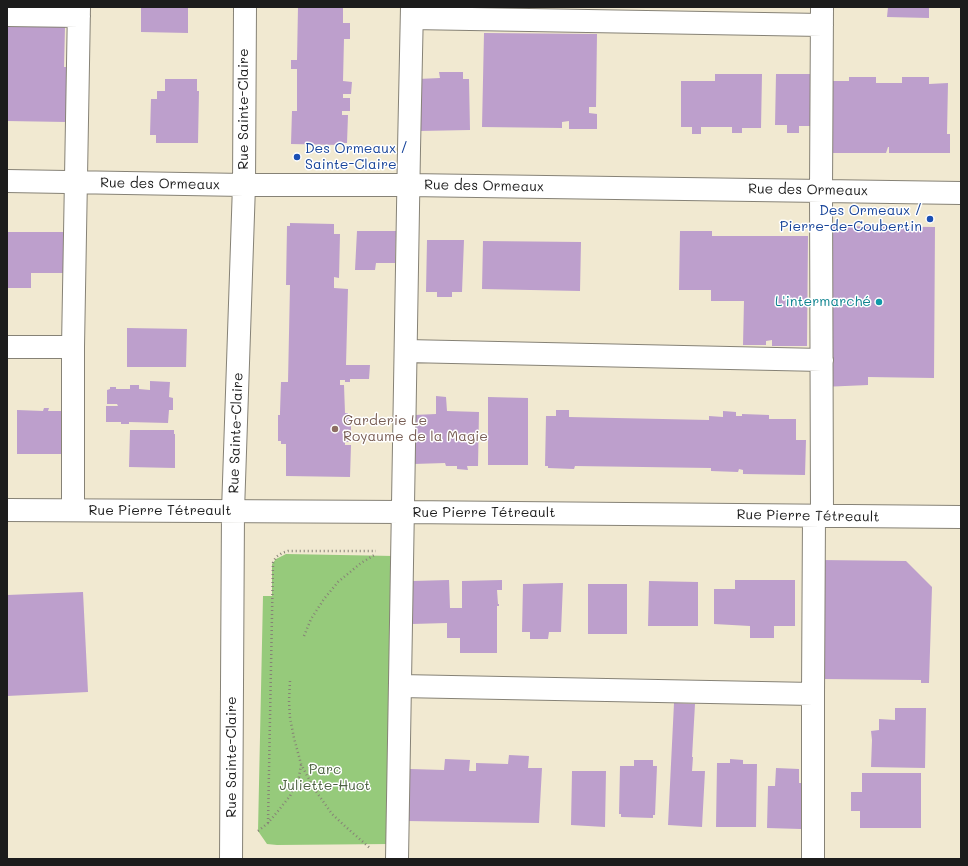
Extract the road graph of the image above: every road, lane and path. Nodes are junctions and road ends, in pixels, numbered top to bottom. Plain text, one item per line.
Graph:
1 (245, 7) edge
2 (79, 12) edge
3 (412, 12) edge
4 (7, 15) edge
5 (822, 16) edge
6 (7, 181) edge
7 (75, 182) junction
8 (244, 185) junction
9 (408, 185) junction
10 (821, 190) junction
11 (961, 192) edge
12 (7, 347) edge
13 (73, 347) junction
14 (406, 351) junction
15 (822, 360) junction
16 (7, 510) edge
17 (73, 510) junction
18 (234, 511) junction
19 (403, 512) junction
20 (818, 516) junction
21 (961, 517) edge
22 (304, 636) dead end
23 (290, 681) dead end
24 (400, 686) junction
25 (813, 694) junction
26 (301, 764) junction
27 (268, 823) junction
28 (376, 854) dead end
29 (232, 856) edge
30 (397, 859) edge
31 (814, 859) edge

1 - 8 street, Rue Sainte-Claire
2 - 4 street
2 - 7 street
3 - 5 street
3 - 9 street
5 - 10 street
6 - 7 street, Rue des Ormeaux
7 - 8 street, Rue des Ormeaux
7 - 13 street
8 - 9 street, Rue des Ormeaux
8 - 18 street, Rue Sainte-Claire
9 - 10 street, Rue des Ormeaux
9 - 14 street
10 - 11 street, Rue des Ormeaux
10 - 15 street
12 - 13 street
13 - 17 street
14 - 15 street
14 - 19 street
15 - 20 street
16 - 17 street, Rue Pierre Tétreault
17 - 18 street, Rue Pierre Tétreault
18 - 19 street, Rue Pierre Tétreault
18 - 29 street, Rue Sainte-Claire
19 - 20 street, Rue Pierre Tétreault
19 - 24 street
20 - 21 street, Rue Pierre Tétreault
20 - 25 street
22 - 27 path
23 - 26 path
24 - 25 street
24 - 30 street
25 - 31 street
26 - 27 path
26 - 28 path
27 - 29 path

